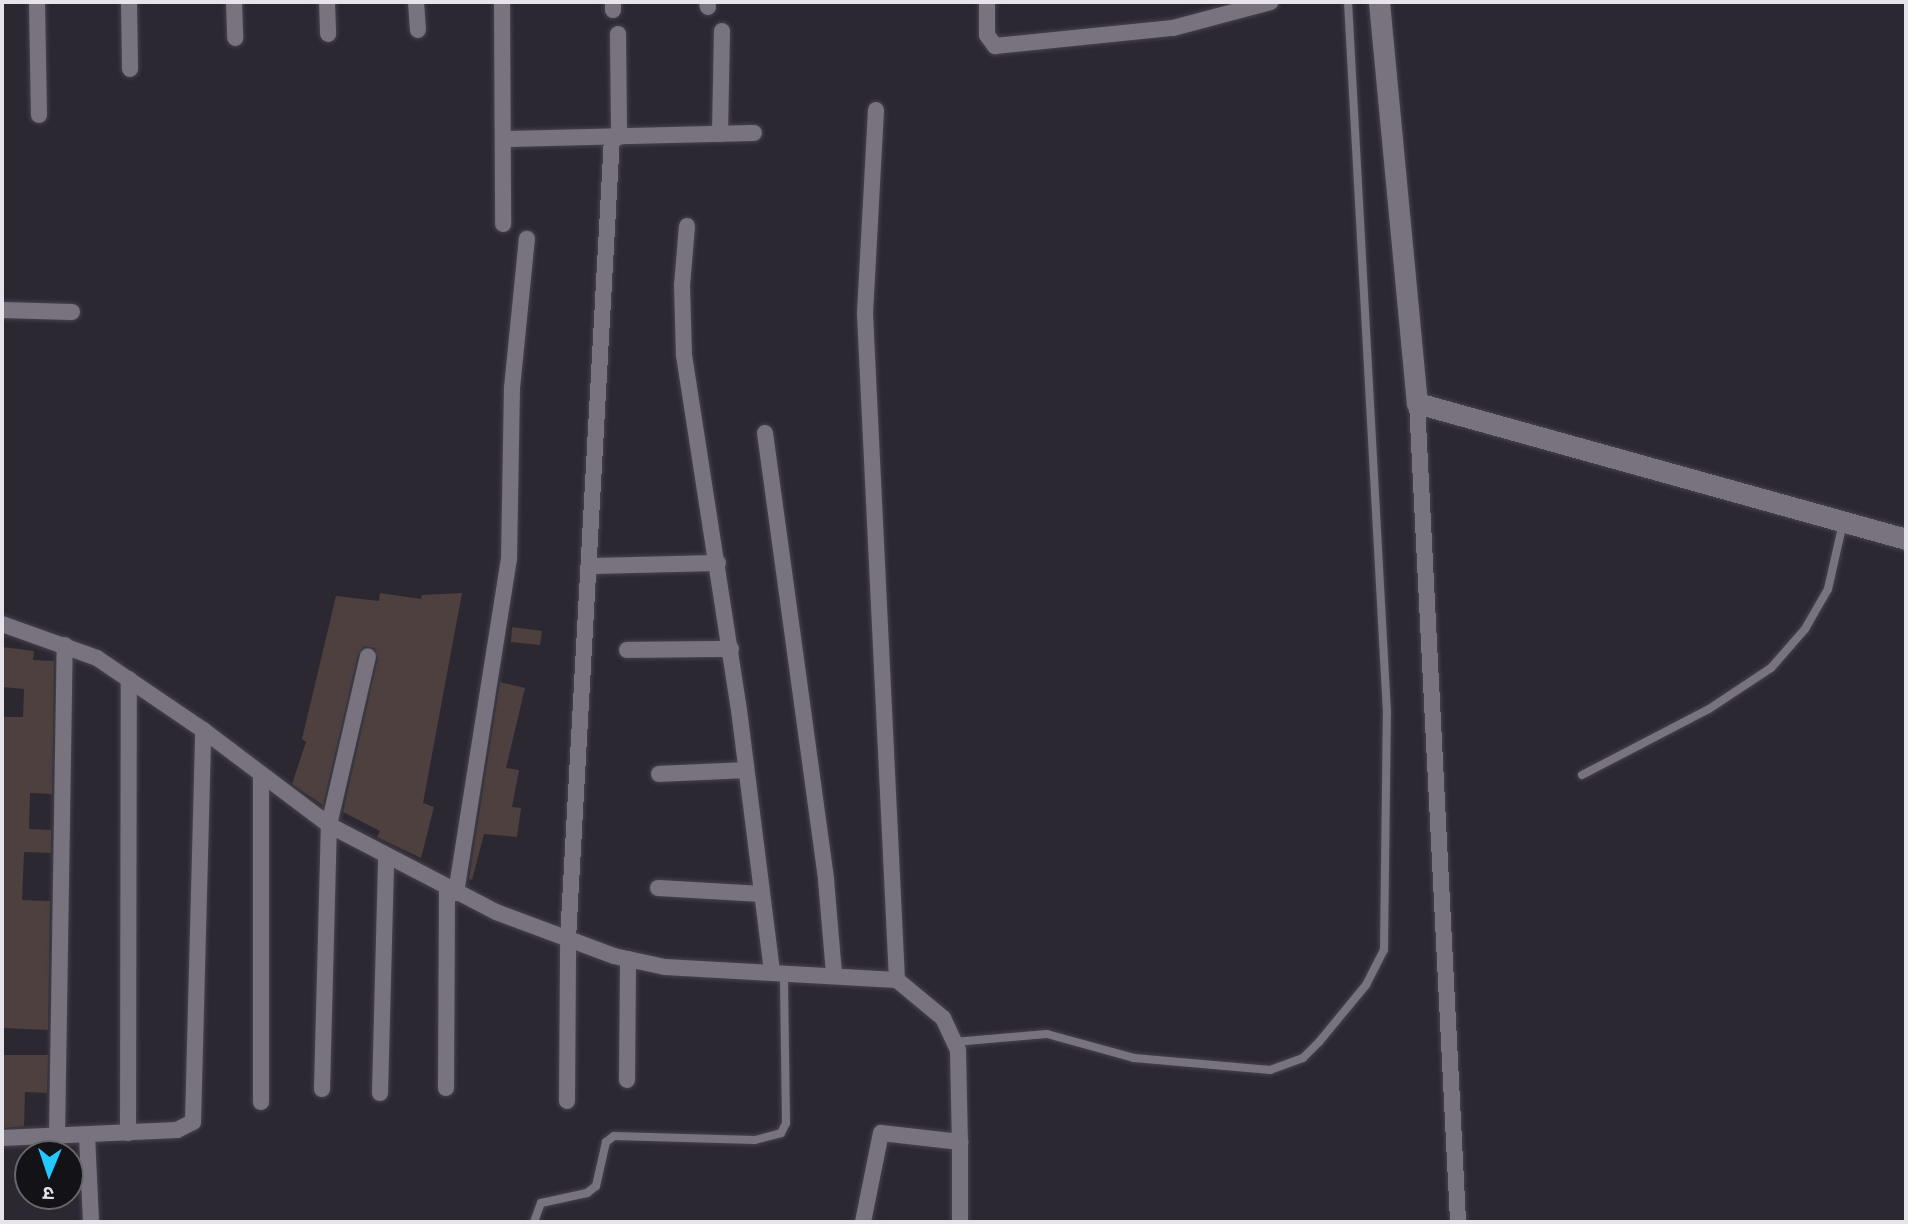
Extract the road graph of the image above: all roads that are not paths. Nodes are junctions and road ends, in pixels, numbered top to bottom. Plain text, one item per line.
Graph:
1 (37, 2) edge
2 (129, 2) edge
3 (234, 2) edge
4 (327, 2) edge
5 (416, 2) edge
6 (502, 2) edge
7 (987, 2) edge
8 (1271, 2) edge
9 (1348, 2) edge
10 (1379, 2) edge
11 (418, 30) dead end
12 (722, 31) dead end
13 (328, 34) dead end
14 (618, 34) dead end
15 (235, 38) dead end
16 (130, 69) dead end
17 (876, 110) dead end
18 (39, 115) dead end
19 (754, 133) dead end
20 (720, 134) junction
21 (615, 138) junction
22 (506, 139) junction
23 (503, 224) dead end
24 (687, 226) dead end
25 (527, 239) dead end
26 (2, 310) edge
27 (72, 312) dead end
28 (1417, 403) junction
29 (765, 433) dead end
30 (1843, 523) junction
31 (1906, 539) edge
32 (718, 563) junction
33 (591, 566) junction
34 (2, 624) edge
35 (65, 645) junction
36 (731, 649) junction
37 (627, 650) dead end
38 (368, 656) dead end
39 (129, 679) junction
40 (203, 730) junction
41 (746, 770) junction
42 (659, 774) dead end
43 (1582, 775) dead end
44 (261, 777) junction
45 (329, 825) junction
46 (386, 856) junction
47 (658, 888) dead end
48 (451, 892) junction
49 (762, 894) junction
50 (568, 939) junction
51 (628, 959) junction
52 (778, 972) junction
53 (834, 974) junction
54 (897, 980) junction
55 (954, 1042) junction
56 (627, 1080) dead end
57 (446, 1088) dead end
58 (322, 1089) dead end
59 (380, 1093) dead end
60 (567, 1101) dead end
61 (261, 1102) dead end
62 (128, 1133) junction
63 (57, 1136) junction
64 (87, 1136) junction
65 (2, 1138) edge
66 (960, 1142) junction
67 (90, 1222) edge
68 (534, 1222) edge
69 (863, 1222) edge
70 (960, 1222) edge
71 (1458, 1222) edge

1 - 18 street
2 - 16 street
3 - 15 street
4 - 13 street
5 - 11 street
6 - 22 street
7 - 8 street
9 - 55 lane
10 - 28 street
12 - 20 street
14 - 21 street
17 - 54 street
19 - 20 street
20 - 21 street
21 - 22 street
21 - 33 street
22 - 23 street
24 - 32 street
25 - 48 street
26 - 27 street
28 - 30 street
28 - 71 street
29 - 53 street
30 - 31 street
30 - 43 lane
32 - 33 street
32 - 36 street
33 - 50 street
34 - 35 street
35 - 39 street
35 - 63 street
36 - 37 street
36 - 41 street
38 - 45 street
39 - 40 street
39 - 62 street
40 - 44 street
40 - 62 street
41 - 42 street
41 - 49 street
44 - 45 street
44 - 61 street
45 - 46 street
45 - 58 street
46 - 48 street
46 - 59 street
47 - 49 street
48 - 50 street
48 - 57 street
49 - 52 street
50 - 51 street
50 - 60 street
51 - 52 street
51 - 56 street
52 - 53 street
52 - 68 lane
53 - 54 street
54 - 55 street
55 - 66 street
62 - 64 street
63 - 64 street
63 - 65 street
64 - 67 street
66 - 69 street
66 - 70 street

